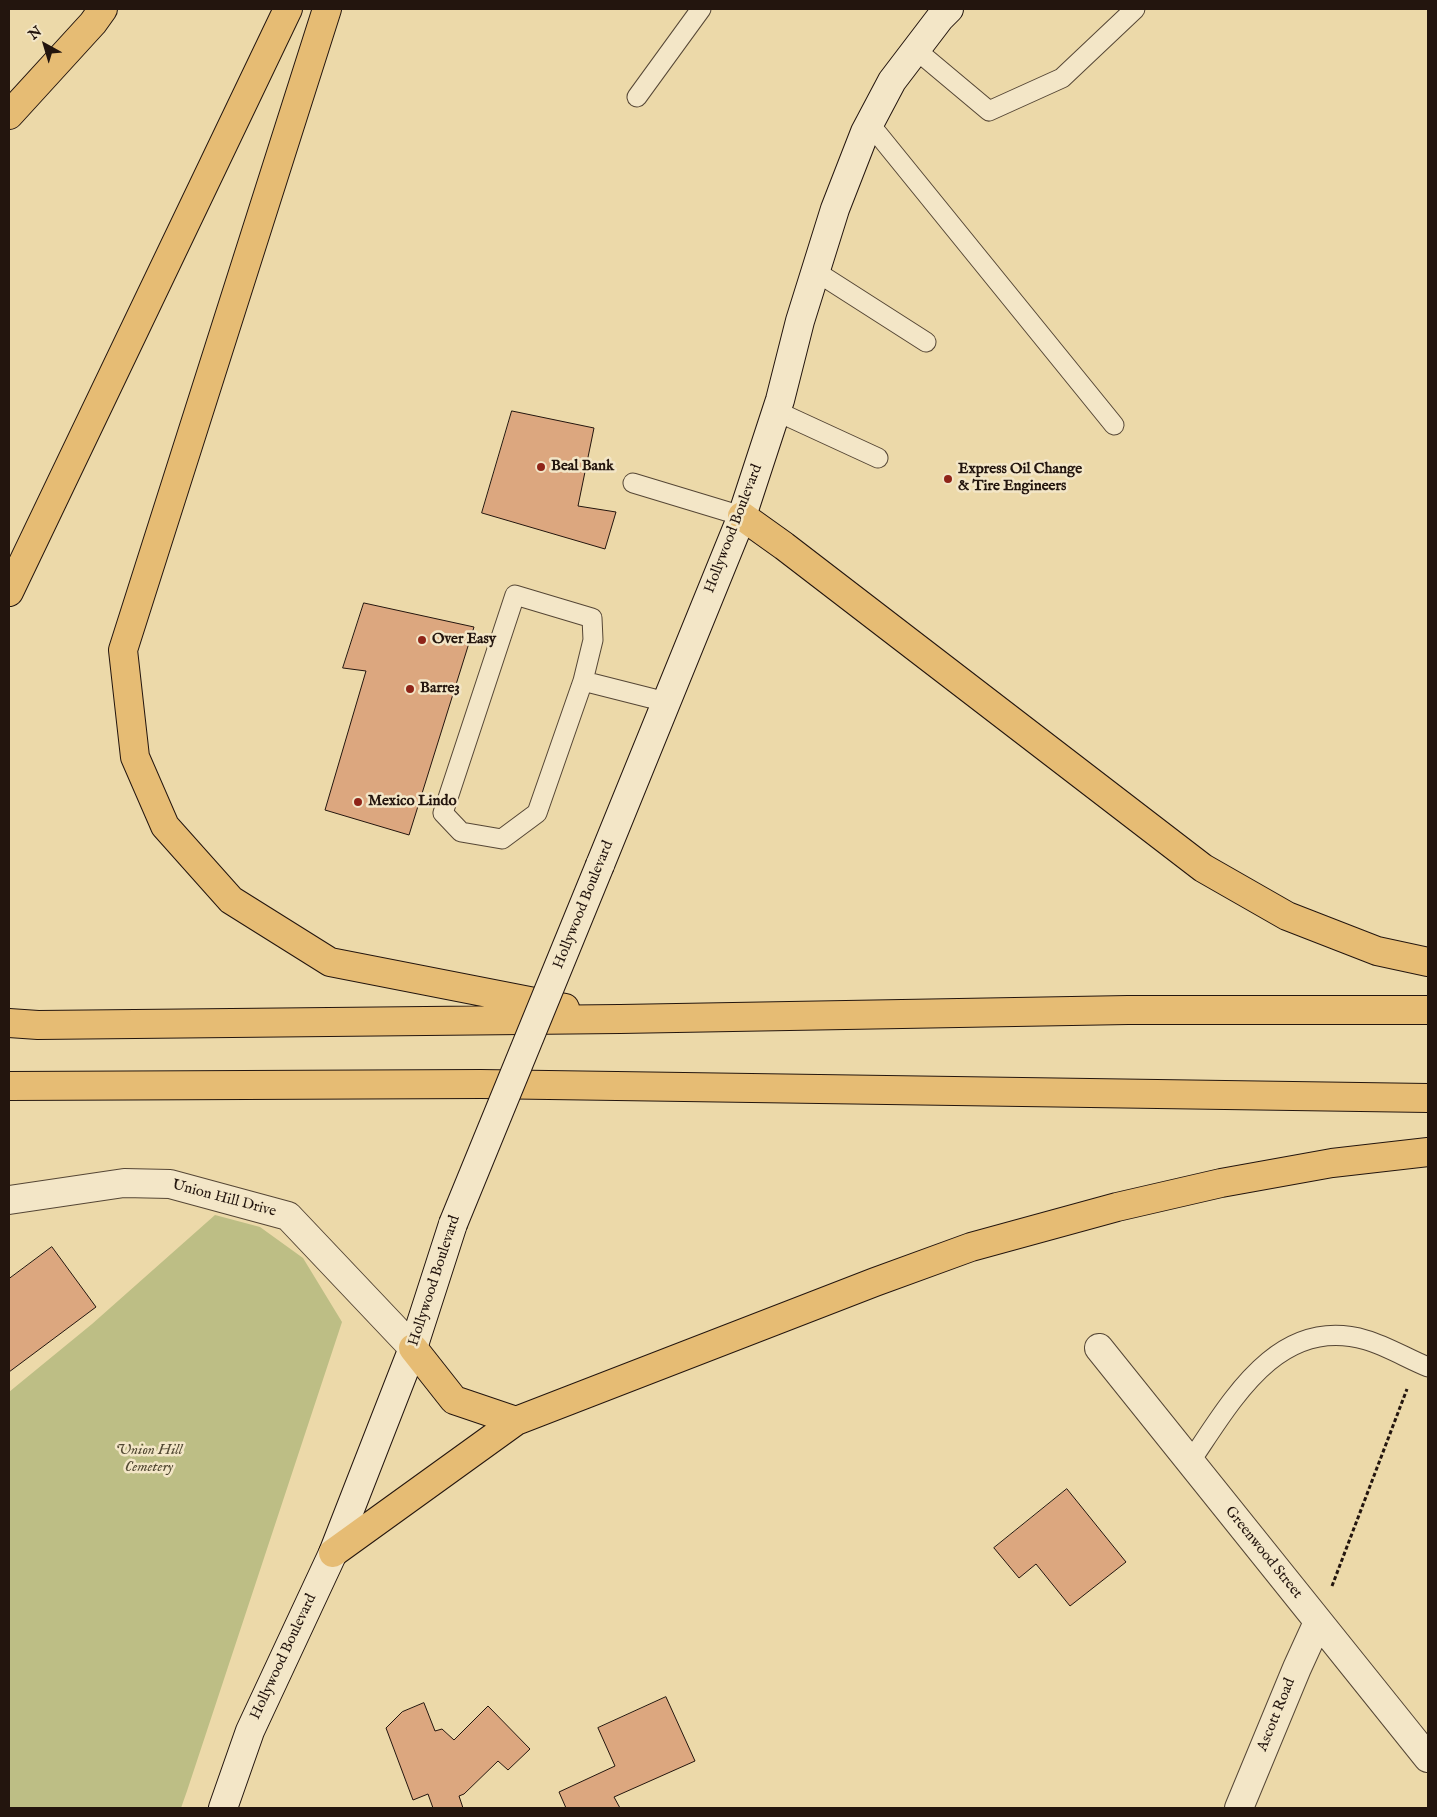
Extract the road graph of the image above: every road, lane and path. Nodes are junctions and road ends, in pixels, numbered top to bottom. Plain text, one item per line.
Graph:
1 (103, 9) edge
2 (288, 9) edge
3 (327, 9) edge
4 (701, 9) edge
5 (949, 9) edge
6 (1135, 9) edge
7 (916, 49) junction
8 (637, 97) dead end
9 (9, 115) edge
10 (869, 123) junction
11 (816, 271) junction
12 (926, 342) dead end
13 (776, 411) junction
14 (1114, 425) dead end
15 (878, 458) dead end
16 (633, 483) dead end
17 (742, 516) junction
18 (9, 592) edge
19 (584, 681) junction
20 (666, 702) junction
21 (1428, 962) edge
22 (1428, 1010) edge
23 (620, 1019) junction
24 (9, 1023) edge
25 (9, 1086) edge
26 (1428, 1098) edge
27 (1428, 1152) edge
28 (9, 1200) edge
29 (413, 1348) junction
30 (1099, 1348) dead end
31 (1423, 1365) edge
32 (516, 1421) junction
33 (1190, 1462) junction
34 (333, 1553) junction
35 (1318, 1622) junction
36 (1428, 1758) edge
37 (223, 1808) edge
38 (1239, 1808) edge

1 - 9 highway
2 - 18 highway
3 - 23 highway
4 - 8 lane
5 - 7 main road, Hollywood Boulevard
6 - 7 lane
7 - 10 main road, Hollywood Boulevard
10 - 11 main road, Hollywood Boulevard
10 - 14 lane
11 - 12 lane
11 - 13 main road, Hollywood Boulevard
13 - 15 lane
13 - 17 main road, Hollywood Boulevard
16 - 17 lane
17 - 20 main road, Hollywood Boulevard
17 - 21 highway
19 - 19 lane
19 - 20 lane
20 - 29 main road, Hollywood Boulevard, bridge
22 - 23 highway
23 - 24 highway
25 - 26 highway
27 - 32 highway
28 - 29 main road, Union Hill Drive
29 - 32 highway
29 - 34 main road, Hollywood Boulevard
30 - 33 main road, Greenwood Street
31 - 33 lane
31 - 35 path
32 - 34 highway
33 - 35 main road, Greenwood Street
34 - 37 main road, Hollywood Boulevard
35 - 36 main road, Greenwood Street
35 - 38 main road, Ascott Road

